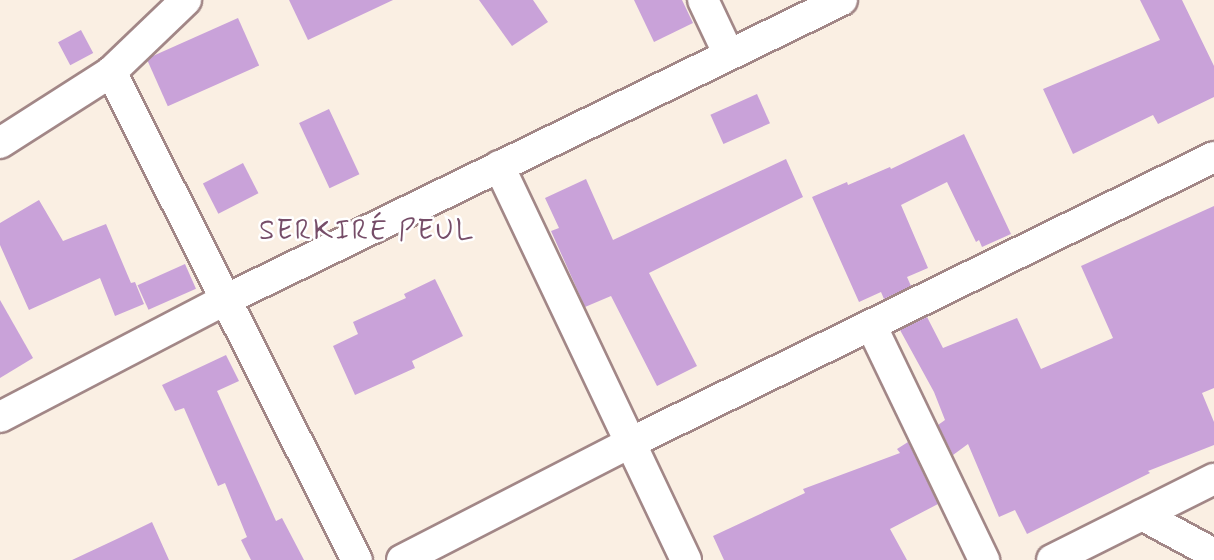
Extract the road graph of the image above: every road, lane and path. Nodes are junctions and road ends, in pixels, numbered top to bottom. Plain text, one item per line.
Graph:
1 (703, 0) edge
2 (842, 0) edge
3 (183, 1) edge
4 (728, 53) junction
5 (111, 72) junction
6 (0, 143) edge
7 (1214, 157) edge
8 (499, 166) junction
9 (225, 300) junction
10 (871, 325) junction
11 (0, 417) edge
12 (630, 443) junction
13 (1214, 479) edge
14 (1142, 515) junction
15 (1214, 554) edge
16 (357, 560) edge
17 (402, 560) edge
18 (686, 560) edge
19 (984, 560) edge
20 (1052, 560) edge

1 - 4 street
2 - 4 street
3 - 5 street
4 - 8 street
5 - 6 street
5 - 9 street
7 - 10 street
8 - 9 street
8 - 12 street
9 - 11 street
9 - 16 street
10 - 12 street
10 - 19 street
12 - 17 street
12 - 18 street
13 - 14 street
14 - 15 street
14 - 20 street

